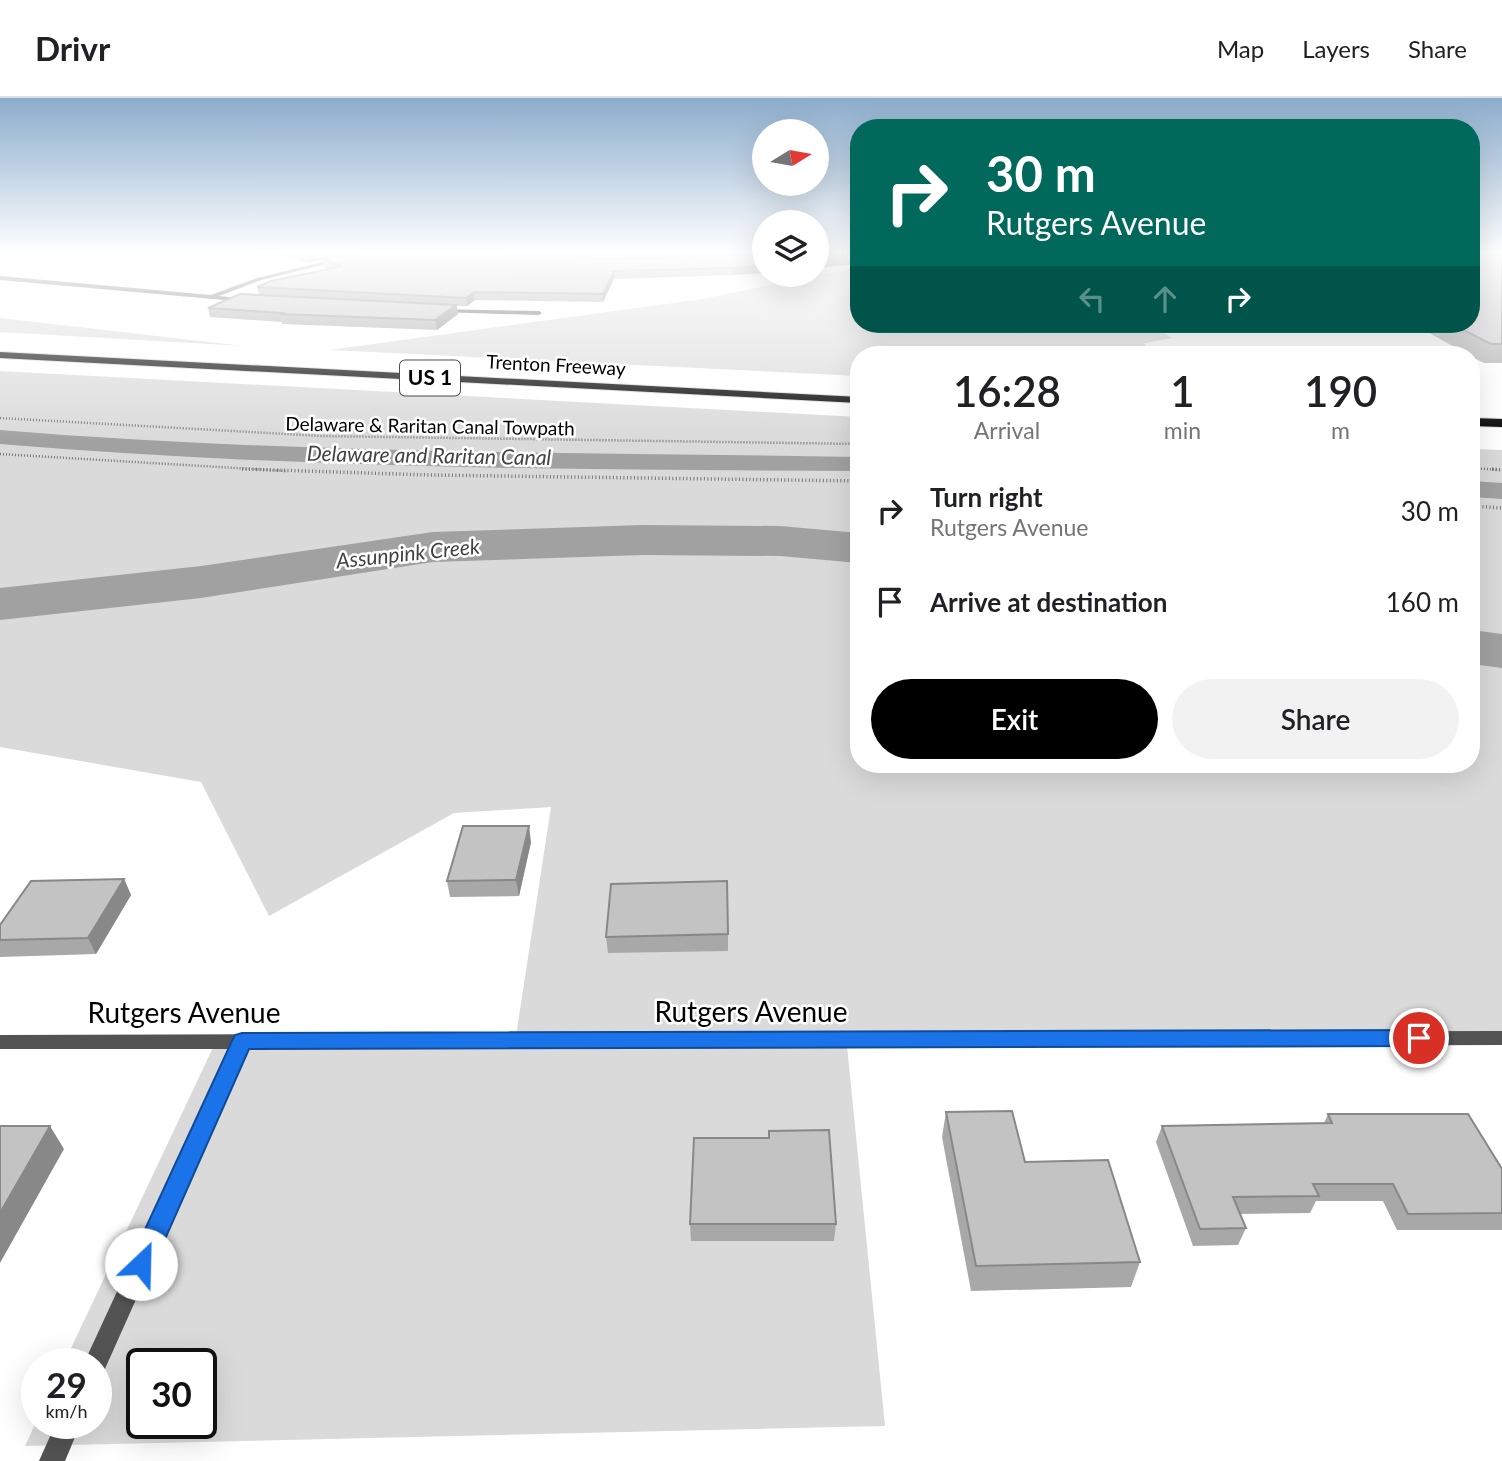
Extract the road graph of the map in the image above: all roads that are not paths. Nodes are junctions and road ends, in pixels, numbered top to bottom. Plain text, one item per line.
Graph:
1 (0, 347) edge
2 (0, 355) edge
3 (850, 391) edge
4 (850, 400) edge
5 (1480, 422) edge
6 (1502, 423) edge
7 (1480, 432) edge
8 (1502, 433) edge
9 (1502, 1038) edge
10 (242, 1041) junction
11 (0, 1042) edge
12 (103, 1348) edge
13 (62, 1439) edge
14 (52, 1461) edge

1 - 3 highway, Trenton Freeway / US 1
2 - 4 highway, Trenton Freeway / US 1
5 - 6 highway
7 - 8 highway
9 - 10 street, Rutgers Avenue
10 - 11 street, Rutgers Avenue
10 - 12 street
13 - 14 street

